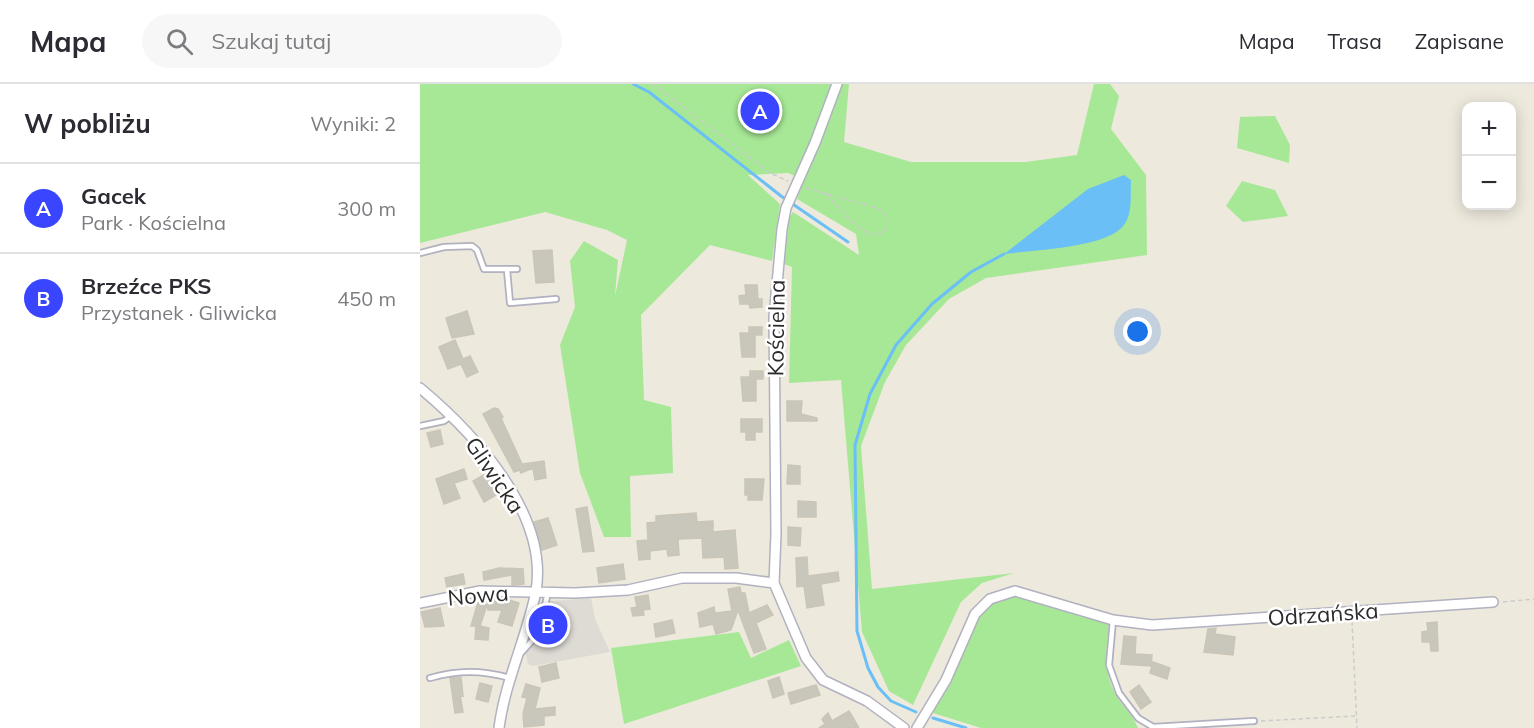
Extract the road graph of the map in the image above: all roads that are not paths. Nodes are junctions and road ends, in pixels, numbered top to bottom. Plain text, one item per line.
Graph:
1 (837, 84) edge
2 (420, 253) edge
3 (517, 269) dead end
4 (507, 270) junction
5 (556, 299) dead end
6 (420, 388) edge
7 (452, 415) junction
8 (420, 426) edge
9 (774, 583) junction
10 (536, 591) junction
11 (549, 591) junction
12 (1493, 602) road end
13 (420, 603) edge
14 (1113, 620) junction
15 (516, 656) junction
16 (430, 678) dead end
17 (510, 678) junction
18 (1254, 721) road end
19 (499, 728) edge
20 (904, 728) edge
21 (917, 728) edge

1 - 9 street, Kościelna
2 - 4 lane
3 - 4 lane
4 - 5 lane
6 - 7 street, Gliwicka
7 - 8 lane, Gliwicka
7 - 10 street, Gliwicka
9 - 11 street, Nowa
9 - 20 street
10 - 11 street, Nowa
10 - 13 street, Nowa
10 - 15 street, Gliwicka
11 - 15 lane
12 - 14 street, Odrzańska
14 - 18 lane
14 - 21 street, Odrzańska
15 - 17 street, Gliwicka
16 - 17 lane
17 - 19 street, Gliwicka

